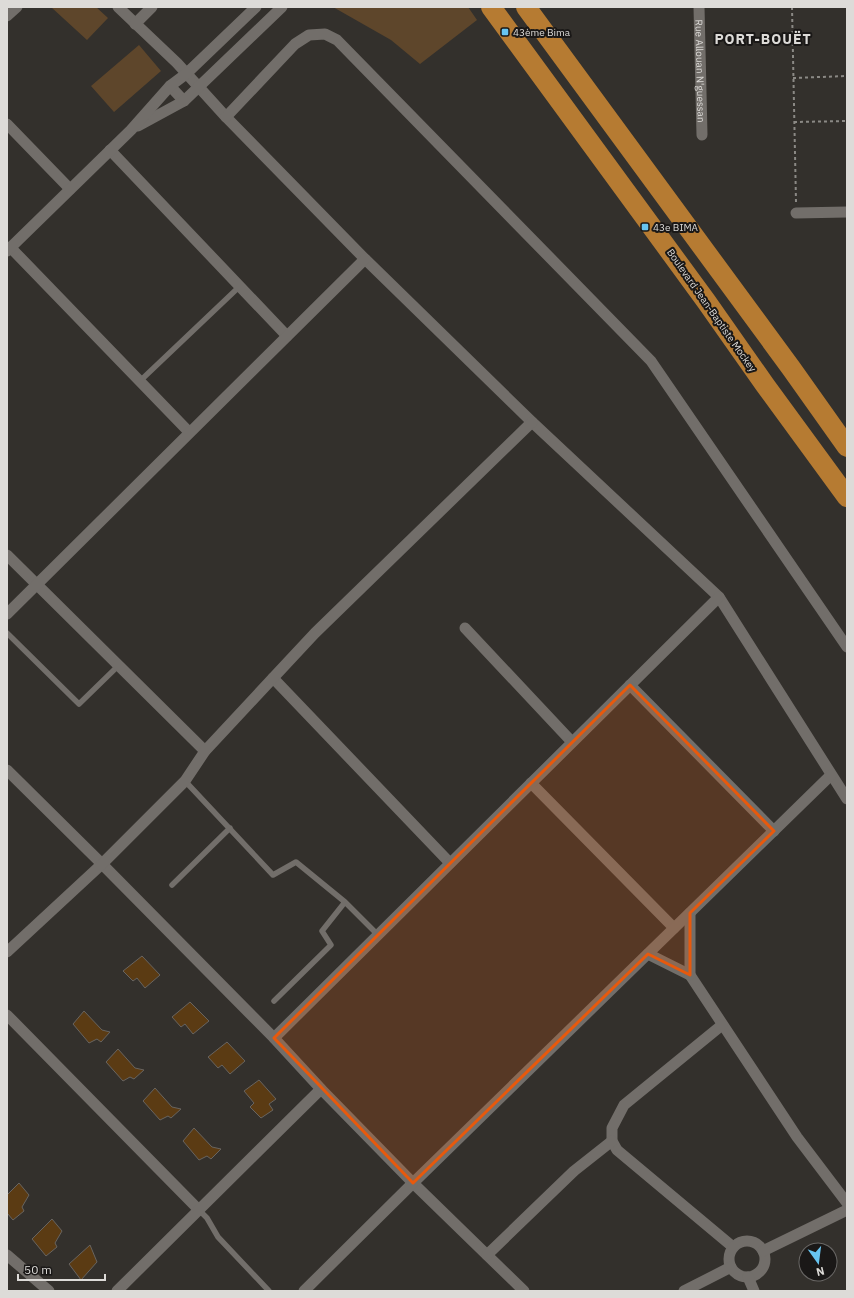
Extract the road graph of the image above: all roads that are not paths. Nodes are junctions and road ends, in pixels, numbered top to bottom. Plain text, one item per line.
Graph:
1 (17, 7) edge
2 (118, 7) edge
3 (152, 7) edge
4 (256, 7) edge
5 (282, 7) edge
6 (491, 7) edge
7 (526, 7) edge
8 (699, 7) edge
9 (7, 16) edge
10 (135, 24) junction
11 (186, 74) junction
12 (170, 86) junction
13 (198, 88) junction
14 (184, 101) junction
15 (226, 117) junction
16 (7, 124) edge
17 (131, 130) junction
18 (702, 135) dead end
19 (110, 150) junction
20 (70, 189) junction
21 (847, 212) edge
22 (796, 213) road end
23 (9, 249) edge
24 (365, 259) junction
25 (240, 286) junction
26 (288, 336) junction
27 (140, 381) junction
28 (532, 422) junction
29 (189, 432) junction
30 (847, 447) edge
31 (847, 496) edge
32 (7, 555) edge
33 (36, 584) junction
34 (719, 597) junction
35 (7, 614) edge
36 (465, 628) dead end
37 (7, 633) edge
38 (847, 647) edge
39 (118, 666) junction
40 (274, 678) junction
41 (630, 685) junction
42 (572, 742) junction
43 (205, 751) junction
44 (7, 770) edge
45 (831, 775) junction
46 (184, 781) junction
47 (531, 783) junction
48 (847, 799) edge
49 (230, 828) junction
50 (774, 831) junction
51 (450, 863) junction
52 (102, 864) junction
53 (172, 885) dead end
54 (344, 902) junction
55 (690, 913) junction
56 (674, 928) junction
57 (378, 935) junction
58 (7, 952) edge
59 (648, 954) junction
60 (690, 975) junction
61 (274, 1001) dead end
62 (7, 1016) edge
63 (722, 1025) junction
64 (274, 1038) junction
65 (321, 1089) junction
66 (612, 1141) junction
67 (413, 1183) junction
68 (847, 1203) edge
69 (199, 1210) junction
70 (847, 1210) edge
71 (733, 1247) junction
72 (763, 1251) junction
73 (487, 1254) junction
74 (7, 1255) edge
75 (731, 1267) junction
76 (748, 1277) junction
77 (49, 1291) edge
78 (117, 1291) edge
79 (269, 1291) edge
80 (304, 1291) edge
81 (524, 1291) edge
82 (684, 1291) edge
83 (754, 1291) edge

1 - 9 street
2 - 10 street
3 - 10 street
4 - 11 street
5 - 13 street
6 - 31 highway, Boulevard Jean-Baptiste Mockey
7 - 30 highway
8 - 18 street, Rue Allouan N'guessan
10 - 11 street
11 - 12 street
11 - 13 street
12 - 14 street
12 - 17 street
13 - 14 street
13 - 15 street
14 - 17 street
15 - 24 street
15 - 38 street
16 - 20 street
17 - 19 street
19 - 20 street
19 - 25 street
20 - 23 street
21 - 22 street
23 - 27 street
24 - 26 street
24 - 28 street
25 - 26 street
25 - 27 lane
26 - 29 street
27 - 29 street
28 - 34 street
28 - 40 street
29 - 33 street
32 - 33 street
33 - 35 street
33 - 39 street
34 - 41 street
34 - 45 street
36 - 42 street
37 - 39 lane
39 - 43 street
40 - 43 street
40 - 51 street
41 - 42 street
41 - 50 street
42 - 47 street
43 - 46 street
44 - 52 street
45 - 48 street
45 - 50 street
46 - 49 lane
46 - 52 street
47 - 51 street
47 - 56 street
49 - 53 lane
49 - 54 lane
50 - 55 street
51 - 57 street
52 - 58 street
52 - 64 street
54 - 57 lane
54 - 61 lane
55 - 56 street
55 - 60 street
56 - 59 street
57 - 64 street
59 - 60 street
59 - 67 street
60 - 63 street
62 - 69 street
63 - 66 street
63 - 68 street
64 - 65 street
65 - 67 street
65 - 69 street
66 - 71 street
66 - 73 street
67 - 73 street
67 - 80 street
69 - 78 street
69 - 79 lane
70 - 72 street
71 - 72 street
71 - 75 street
72 - 76 street
73 - 81 street
74 - 77 street
75 - 76 street
75 - 82 street
76 - 83 street

